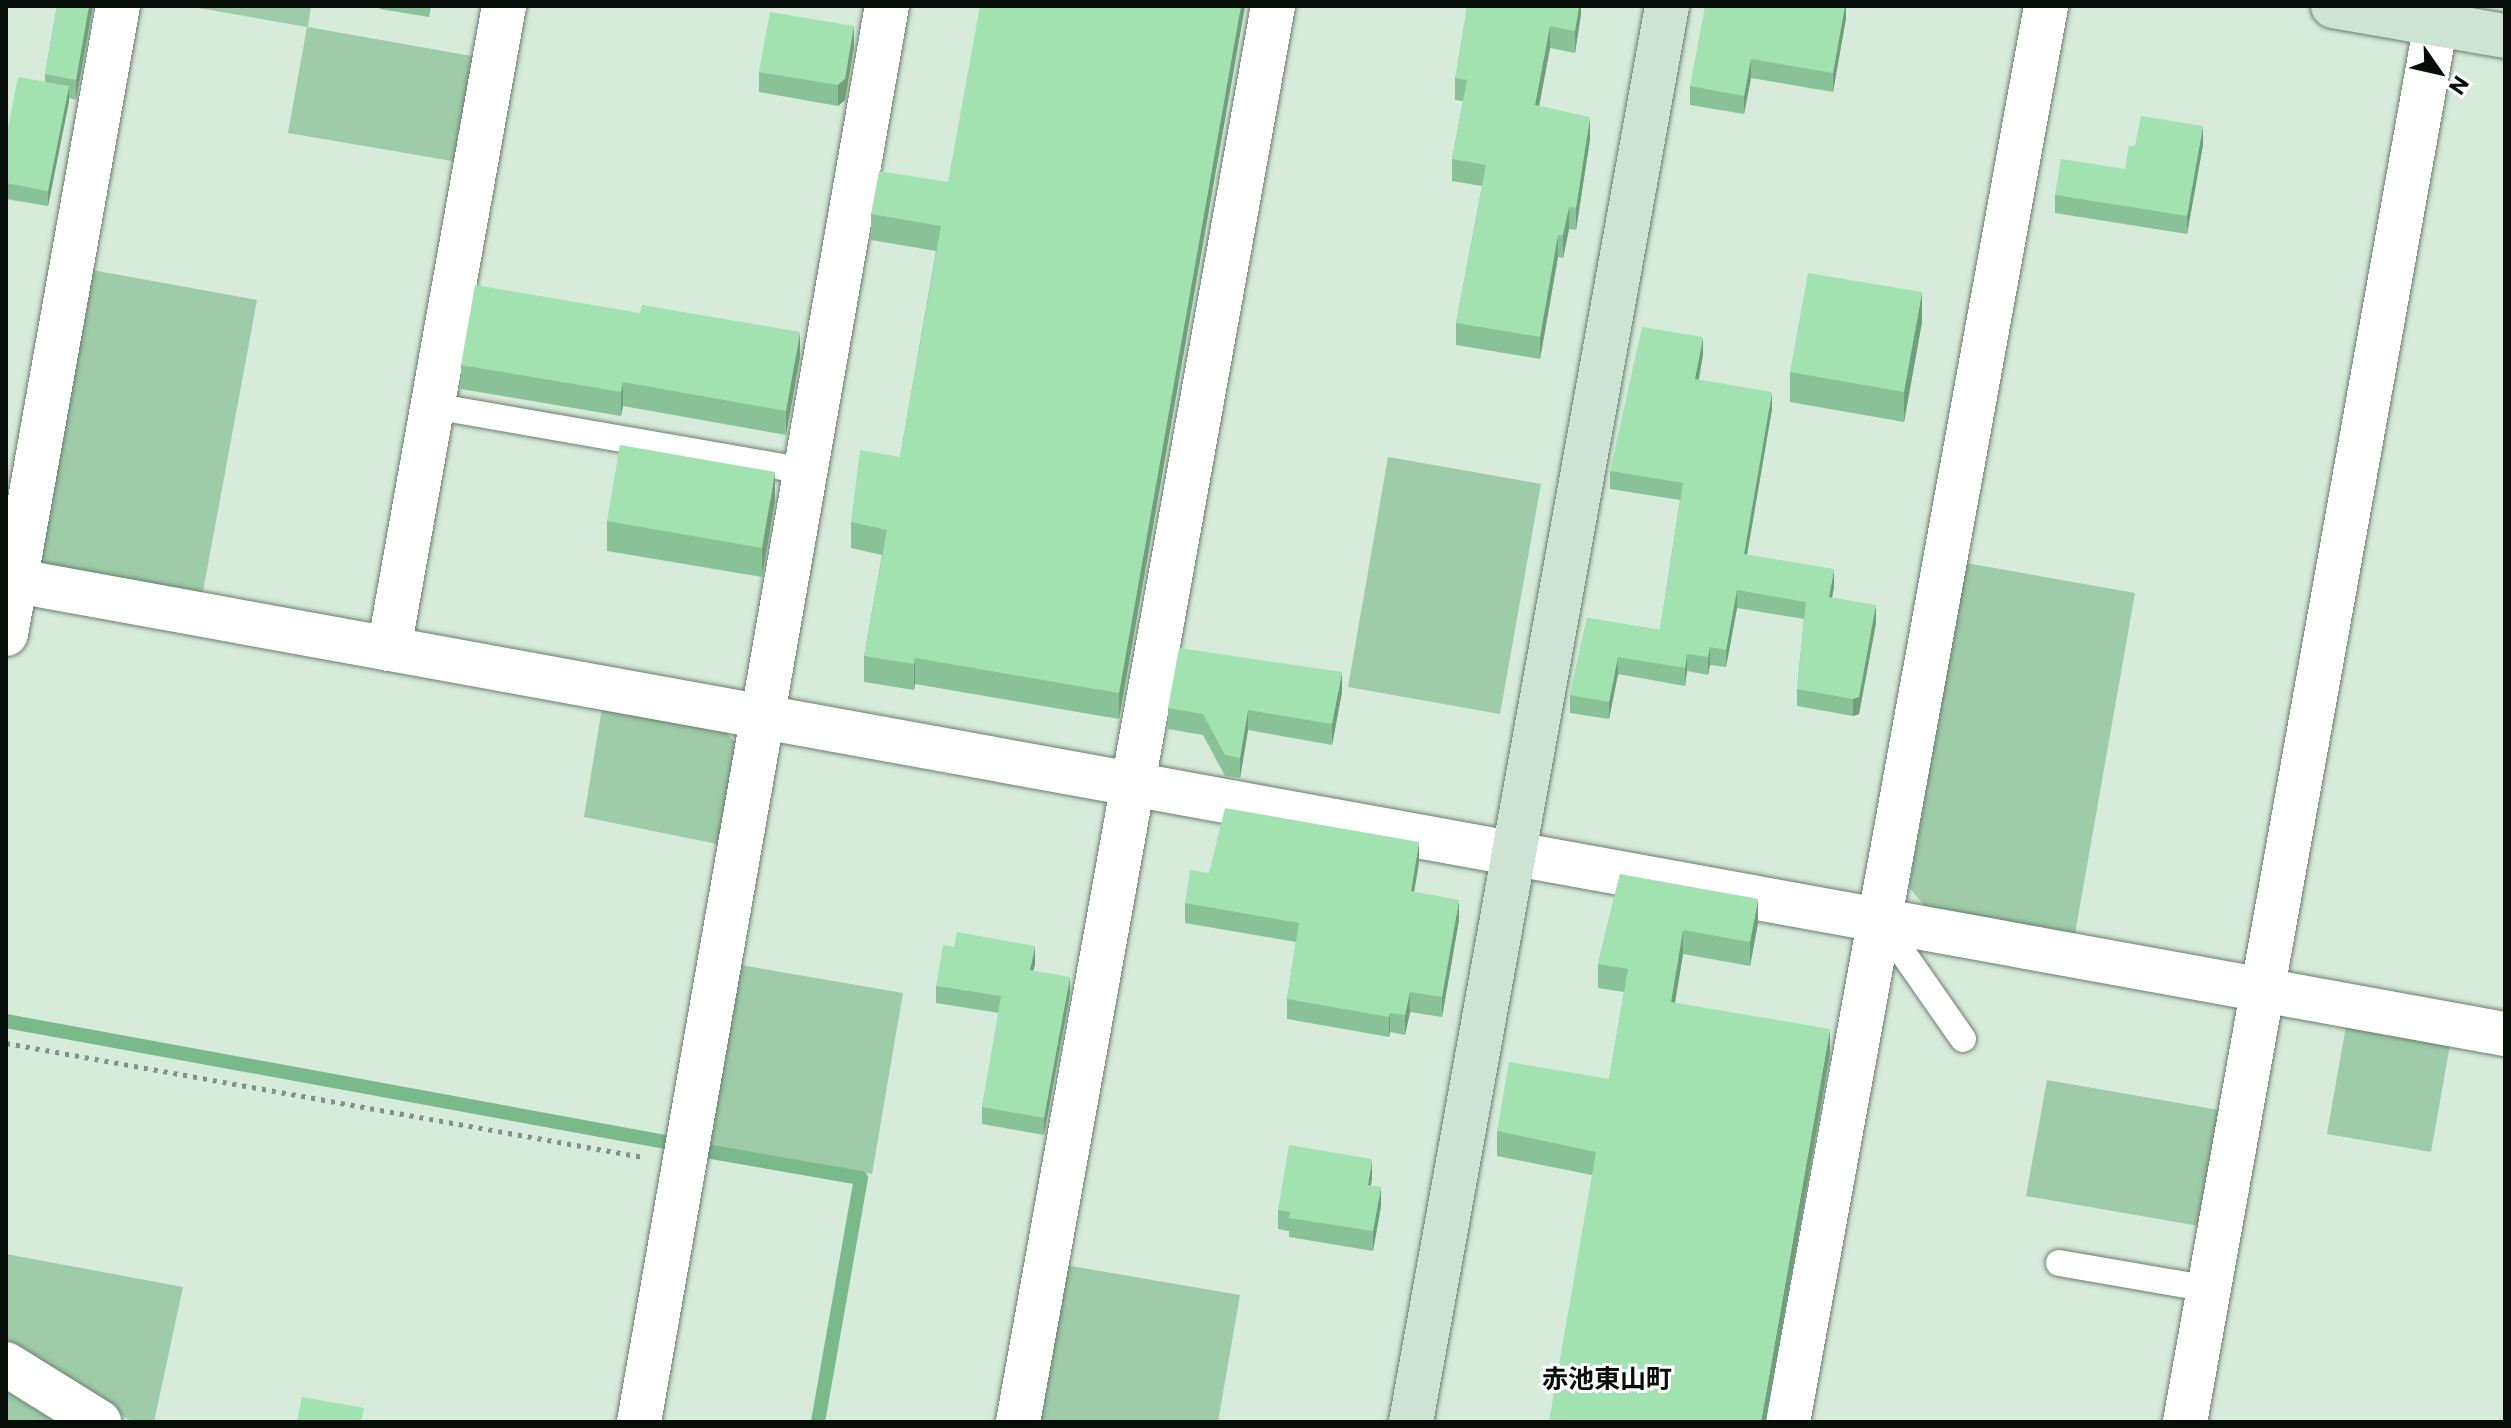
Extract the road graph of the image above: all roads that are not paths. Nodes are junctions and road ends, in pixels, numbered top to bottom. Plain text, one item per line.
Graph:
1 (118, 6) edge
2 (504, 6) edge
3 (887, 6) edge
4 (1273, 6) edge
5 (1667, 6) edge
6 (2046, 6) edge
7 (2333, 6) edge
8 (2437, 15) edge
9 (2505, 36) edge
10 (433, 406) junction
11 (806, 471) junction
12 (11, 580) edge
13 (6, 634) edge
14 (389, 649) junction
15 (763, 717) junction
16 (1133, 784) junction
17 (1514, 854) junction
18 (1880, 920) junction
19 (2262, 990) junction
20 (2505, 1034) edge
21 (1963, 1039) dead end
22 (2059, 1263) dead end
23 (2209, 1289) junction
24 (6, 1364) edge
25 (99, 1422) edge
26 (639, 1422) edge
27 (1018, 1422) edge
28 (1411, 1422) edge
29 (1788, 1422) edge
30 (2185, 1422) edge

1 - 12 street
2 - 10 street
3 - 11 street
4 - 16 street
5 - 17 street
6 - 18 street
7 - 8 street
8 - 9 street
8 - 19 street
10 - 11 lane
10 - 14 street
11 - 15 street
12 - 13 street
12 - 14 street
14 - 15 street
15 - 16 street
15 - 26 street
16 - 17 street
16 - 27 street
17 - 18 street
17 - 28 street
18 - 19 street
18 - 21 lane
18 - 29 street
19 - 20 street
19 - 23 street
22 - 23 lane
23 - 30 street
24 - 25 street

